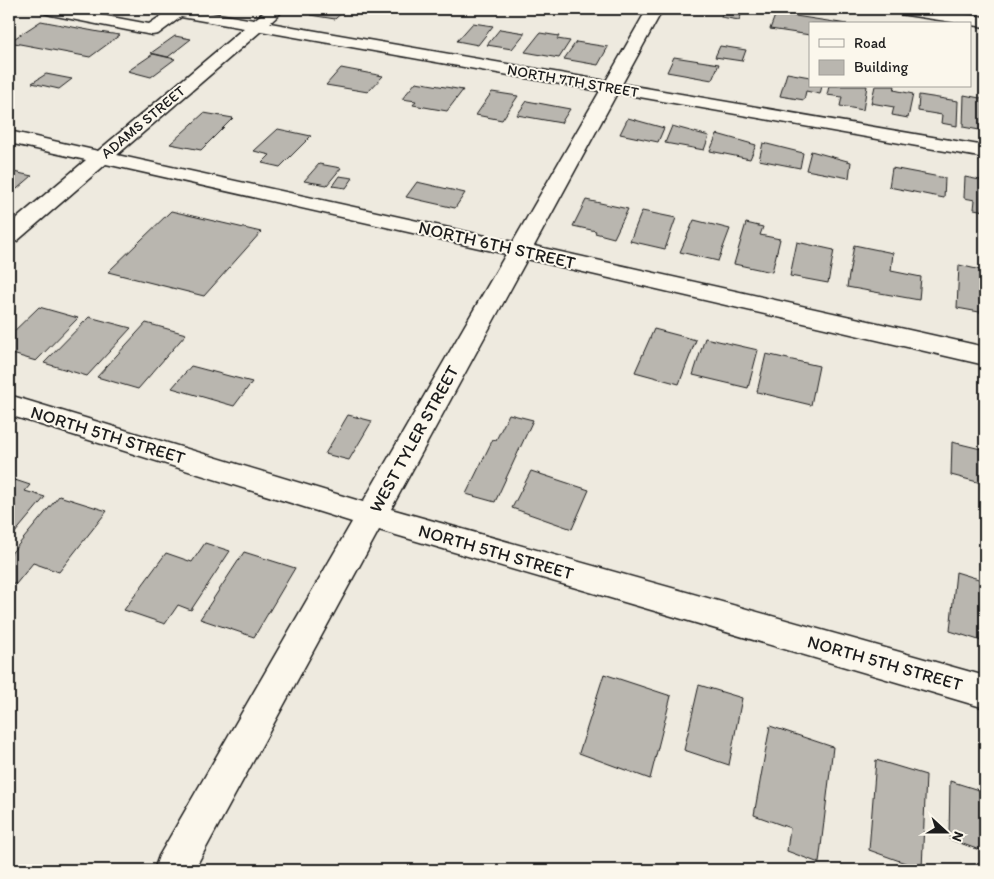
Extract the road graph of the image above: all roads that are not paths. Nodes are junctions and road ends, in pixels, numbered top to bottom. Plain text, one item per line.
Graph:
1 (52, 9) edge
2 (277, 9) edge
3 (655, 9) edge
4 (900, 9) edge
5 (170, 10) edge
6 (985, 22) edge
7 (257, 26) junction
8 (611, 87) junction
9 (9, 137) edge
10 (985, 152) edge
11 (102, 157) junction
12 (9, 236) edge
13 (520, 250) junction
14 (985, 356) edge
15 (9, 405) edge
16 (371, 516) junction
17 (985, 692) edge
18 (173, 870) edge

1 - 5 street
2 - 7 street, ADAMS STREET
3 - 8 street, WEST TYLER STREET
4 - 6 street
5 - 7 street, NORTH 7TH STREET
7 - 8 street, NORTH 7TH STREET
7 - 11 street, ADAMS STREET
8 - 10 street, NORTH 7TH STREET
8 - 13 street, WEST TYLER STREET
9 - 11 street, NORTH 6TH STREET
11 - 12 street, ADAMS STREET
11 - 13 street, NORTH 6TH STREET
13 - 14 street, NORTH 6TH STREET
13 - 16 street, WEST TYLER STREET
15 - 16 street, NORTH 5TH STREET
16 - 17 street, NORTH 5TH STREET
16 - 18 street, WEST TYLER STREET

